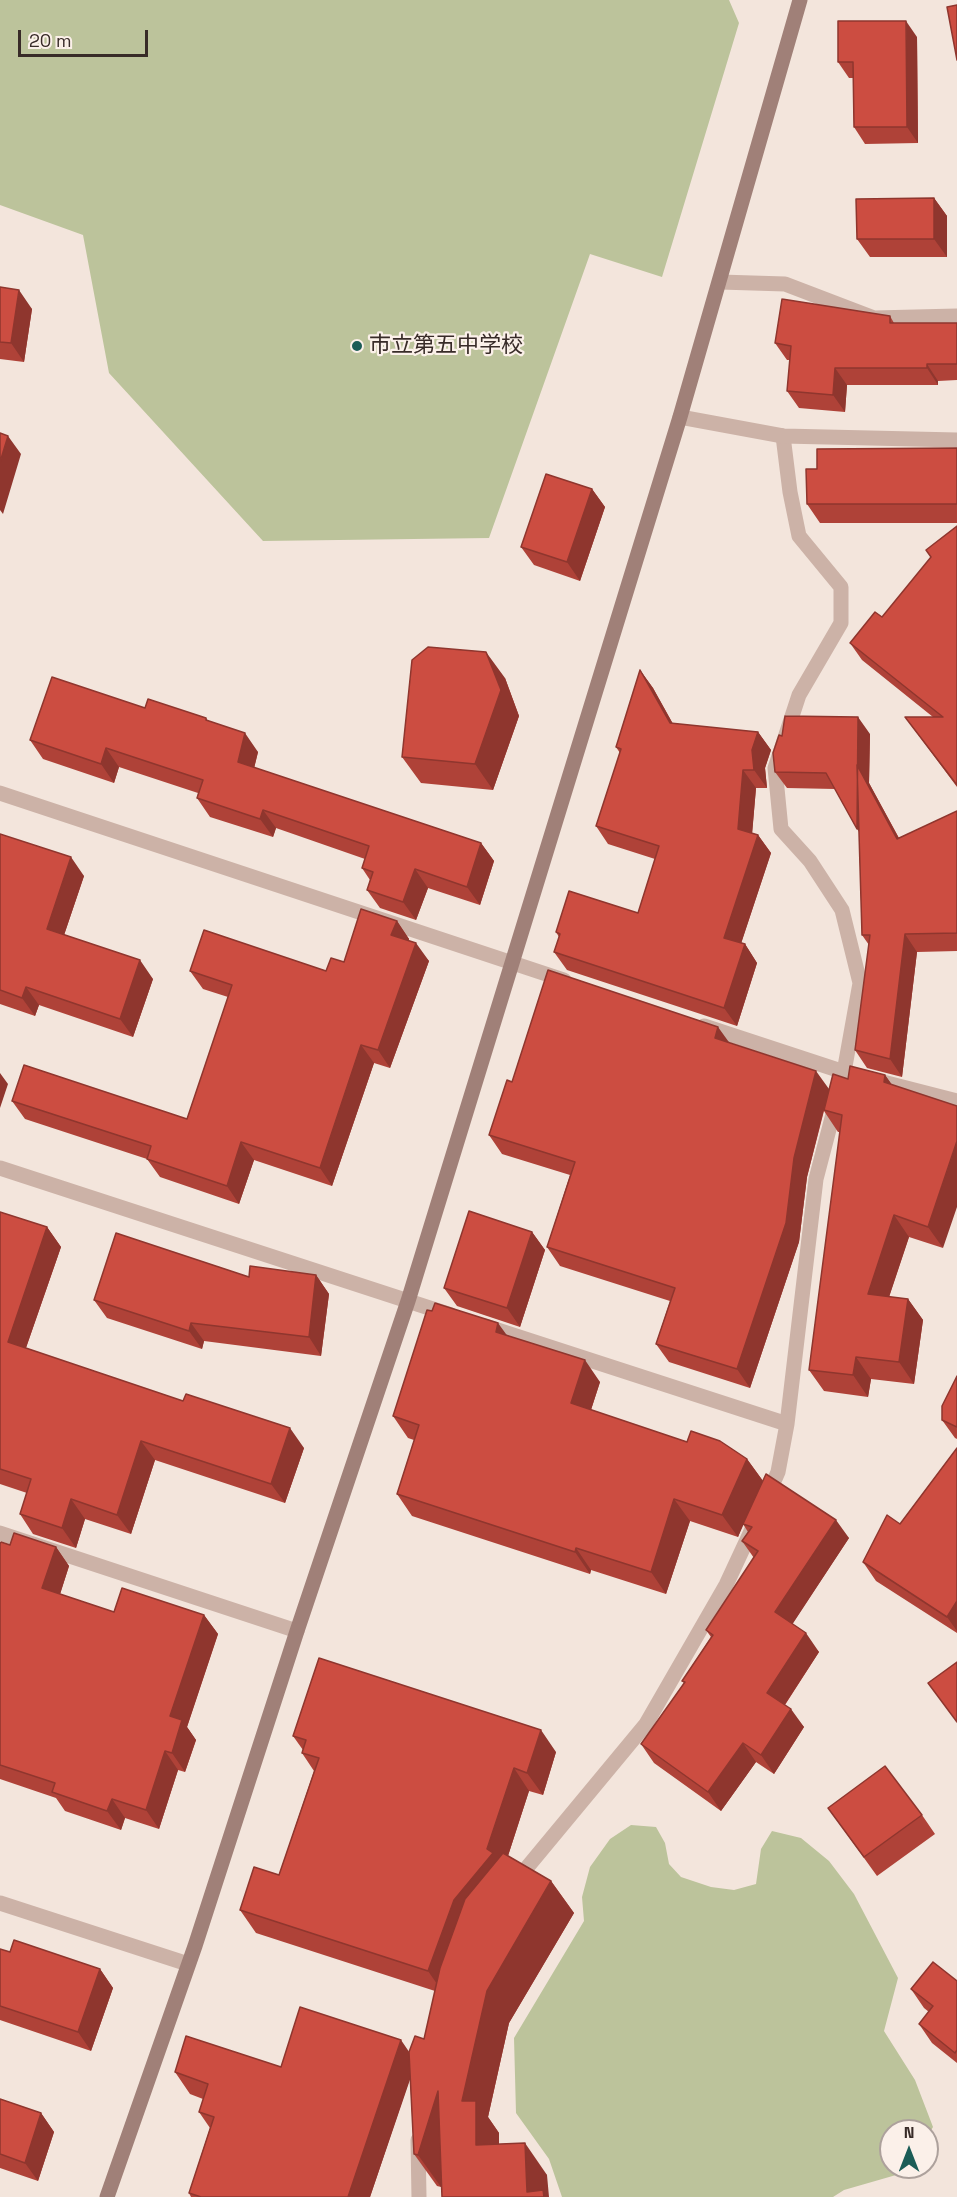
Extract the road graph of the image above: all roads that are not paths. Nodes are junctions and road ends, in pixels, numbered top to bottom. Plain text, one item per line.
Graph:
1 (800, 0) edge
2 (720, 282) junction
3 (957, 316) edge
4 (680, 417) junction
5 (783, 436) junction
6 (957, 440) edge
7 (0, 793) edge
8 (512, 963) junction
9 (578, 985) edge
10 (689, 1021) edge
11 (844, 1072) junction
12 (957, 1101) edge
13 (0, 1168) edge
14 (408, 1301) junction
15 (787, 1424) junction
16 (0, 1533) edge
17 (297, 1631) junction
18 (502, 1898) edge
19 (0, 1903) edge
20 (188, 1964) junction
21 (418, 2128) edge
22 (107, 2197) edge
23 (418, 2197) edge

1 - 2 street
2 - 3 street
2 - 4 street
4 - 5 street
4 - 8 street
5 - 6 street
5 - 11 street
7 - 8 street
8 - 9 street
8 - 14 street
10 - 11 street
11 - 12 street
11 - 15 street
13 - 14 street
14 - 15 street
14 - 17 street
15 - 18 street
16 - 17 street
17 - 20 street
19 - 20 street
20 - 22 street
21 - 23 street

